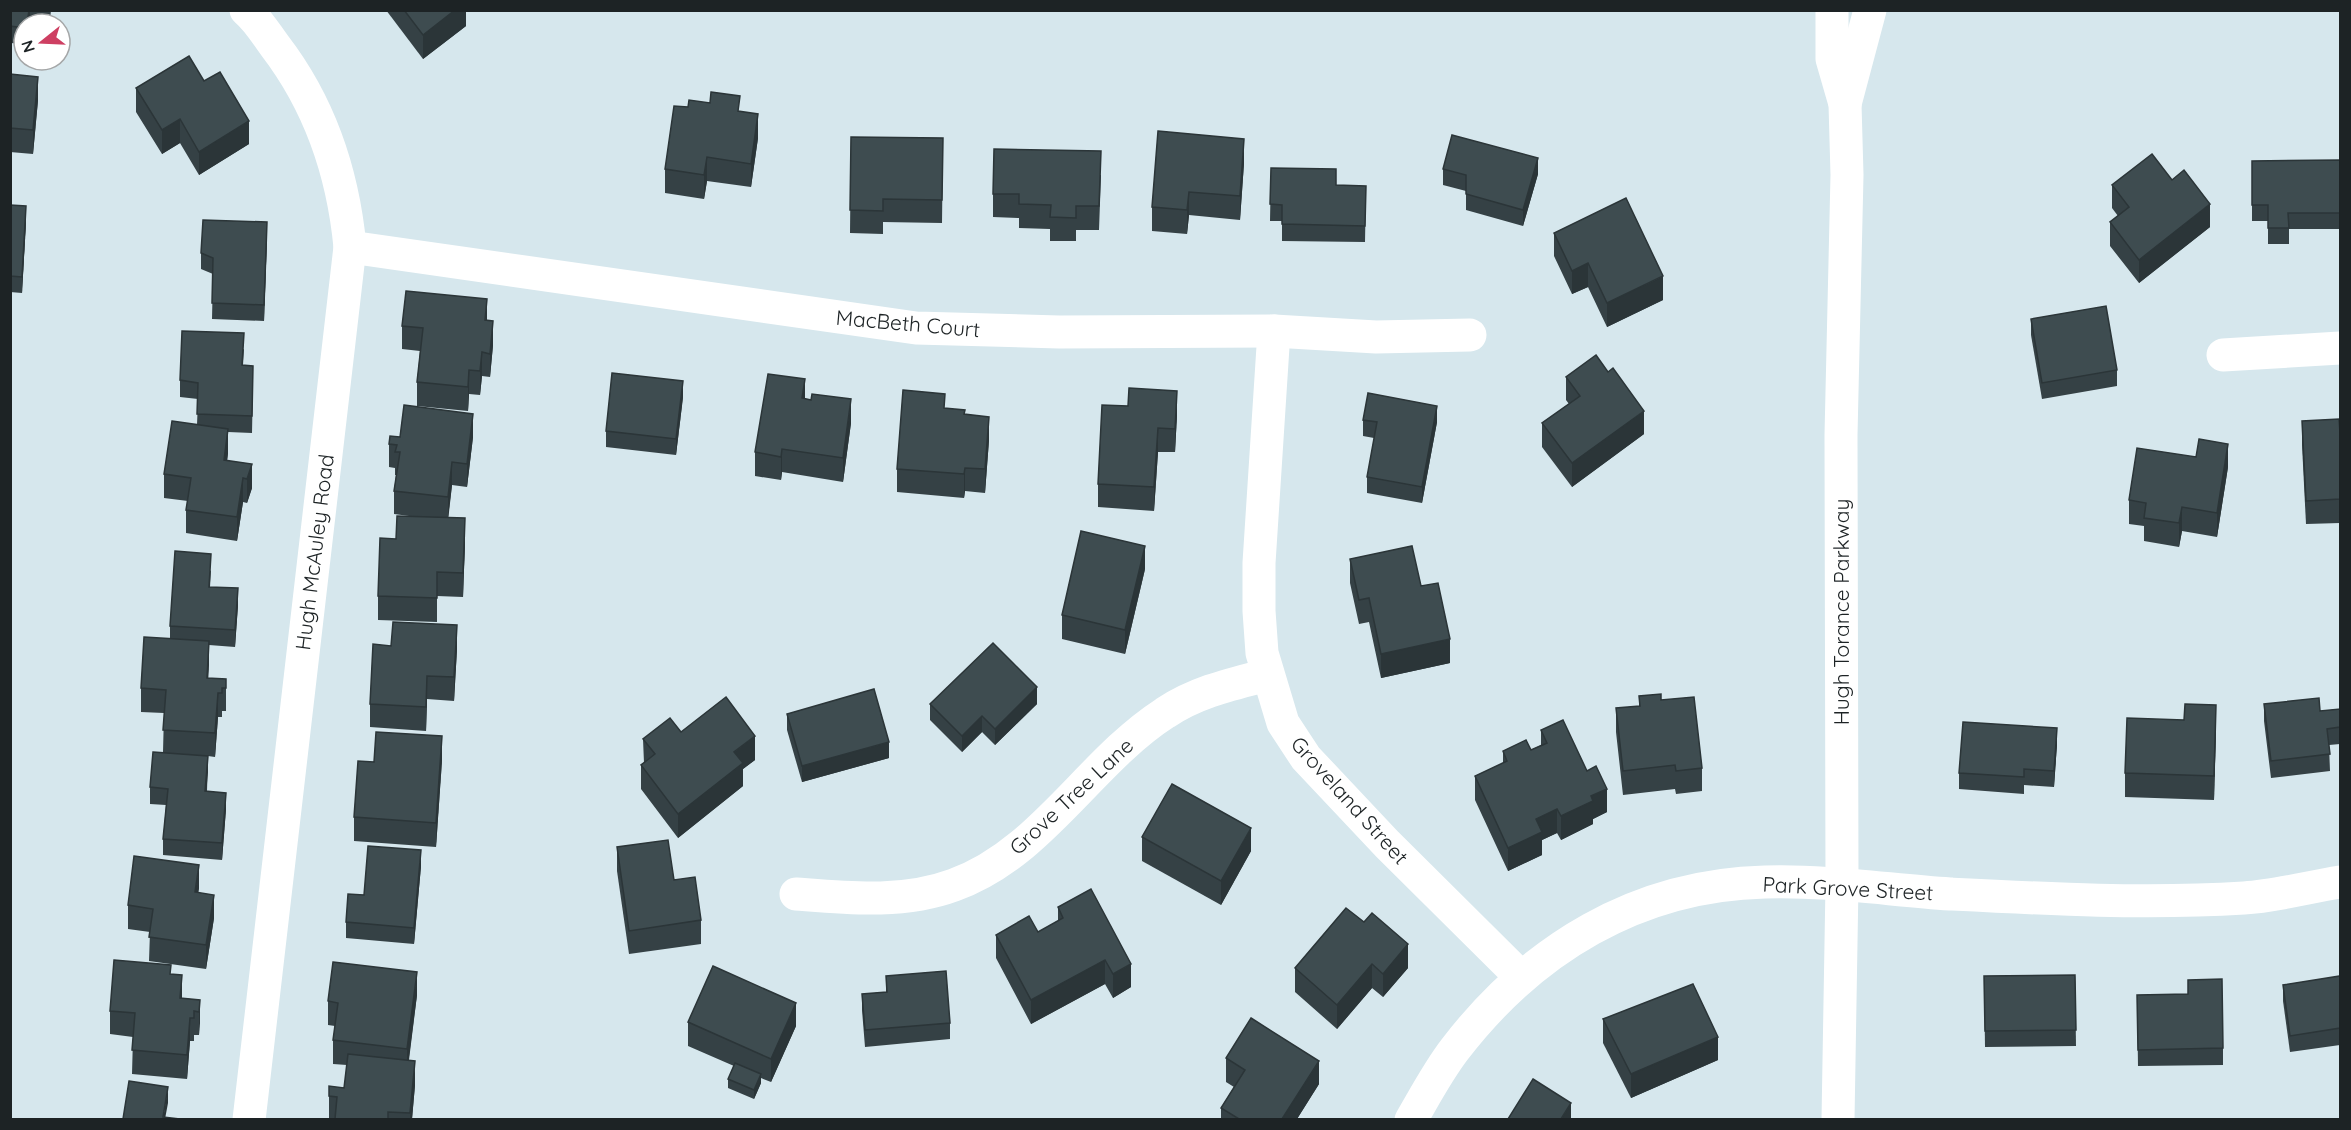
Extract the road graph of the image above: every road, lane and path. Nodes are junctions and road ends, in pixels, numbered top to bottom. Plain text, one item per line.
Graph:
1 (1832, 10) edge
2 (1870, 10) edge
3 (251, 12) edge
4 (1845, 104) junction
5 (350, 247) junction
6 (1274, 331) junction
7 (1470, 335) dead end
8 (2340, 348) edge
9 (2223, 354) dead end
10 (1267, 675) junction
11 (2340, 882) edge
12 (1842, 884) junction
13 (796, 894) dead end
14 (1521, 977) junction
15 (249, 1119) edge
16 (1411, 1119) edge
17 (1838, 1119) edge

1 - 4 street, Hugh Torance Parkway
2 - 4 street, Hugh Torance Parkway
3 - 5 street, Hugh McAuley Road
4 - 12 street, Hugh Torance Parkway
5 - 6 street, MacBeth Court
5 - 15 street, Hugh McAuley Road
6 - 7 street, MacBeth Court
6 - 10 street, Groveland Street
8 - 9 street
10 - 13 street, Grove Tree Lane
10 - 14 street, Groveland Street
11 - 12 street, Park Grove Street
12 - 14 street, Park Grove Street
12 - 17 street, Hugh Torance Parkway
14 - 16 street, Park Grove Street

